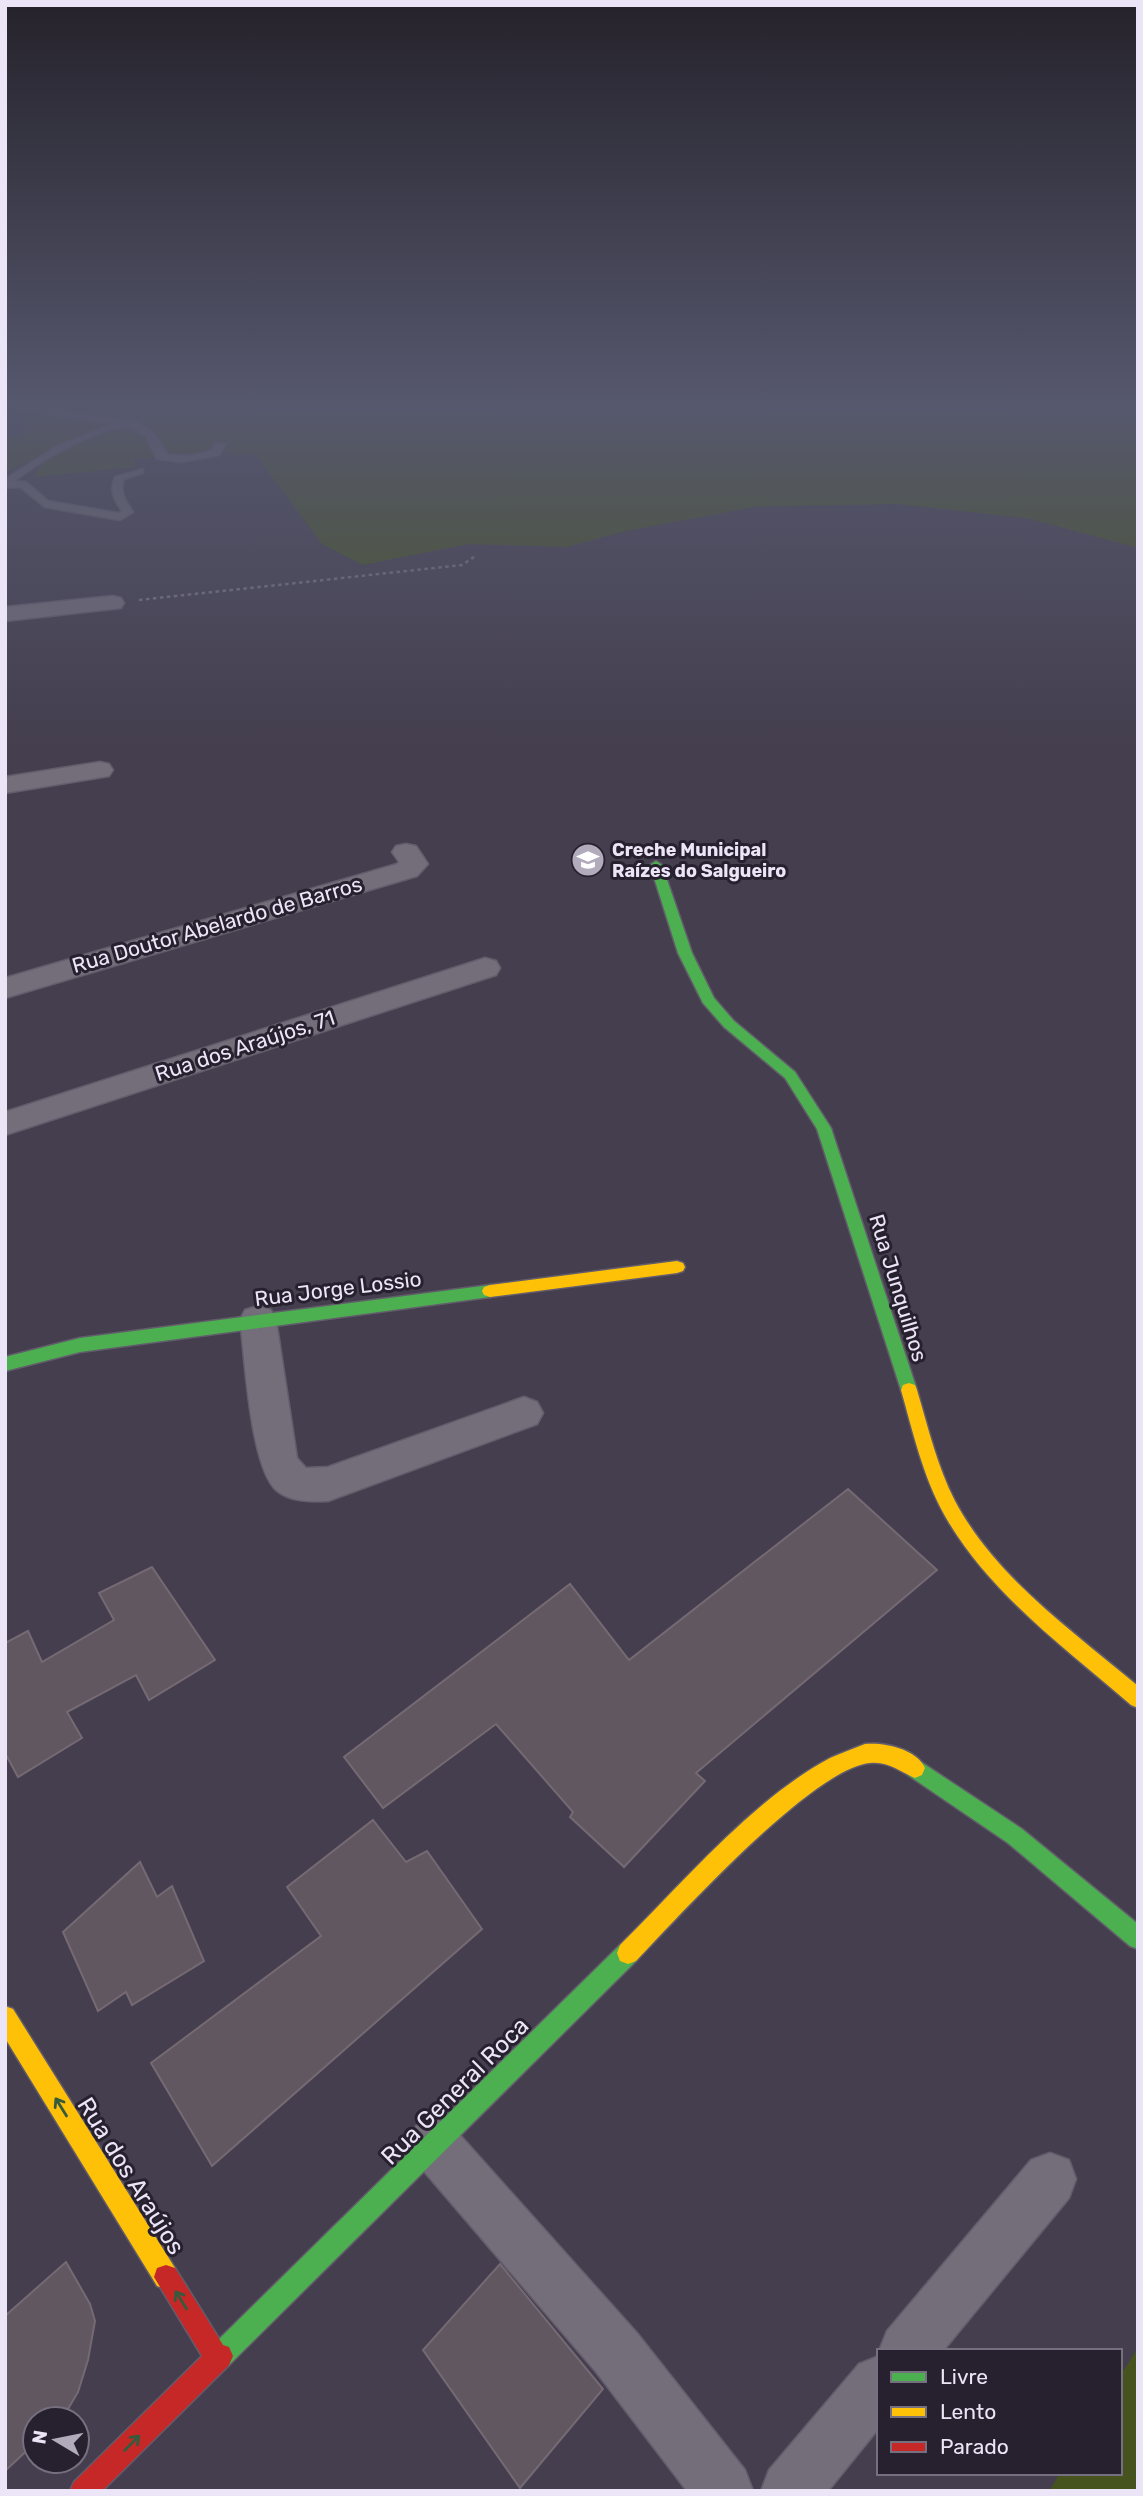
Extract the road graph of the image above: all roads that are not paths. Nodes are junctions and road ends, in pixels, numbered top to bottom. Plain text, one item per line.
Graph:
1 (113, 603) road end
2 (5, 614) edge
3 (100, 770) dead end
4 (5, 785) edge
5 (406, 852) dead end
6 (656, 865) dead end
7 (485, 968) dead end
8 (5, 988) edge
9 (5, 1124) edge
10 (677, 1267) dead end
11 (258, 1320) junction
12 (5, 1364) edge
13 (524, 1413) dead end
14 (1138, 1699) edge
15 (1138, 1938) edge
16 (5, 2017) edge
17 (434, 2144) junction
18 (1050, 2179) dead end
19 (909, 2349) edge
20 (217, 2358) junction
21 (877, 2386) edge
22 (83, 2491) edge
23 (724, 2491) edge
24 (790, 2491) edge

1 - 2 street
3 - 4 street
5 - 8 street, Rua Doutor Abelardo de Barros
6 - 14 street, Rua Junquilhos
7 - 9 street, Rua dos Araújos, 71
10 - 11 street, Rua Jorge Lossio
11 - 12 street, Rua Jorge Lossio
11 - 13 street
15 - 17 street, Rua General Roca
20 -> 16 street, Rua dos Araújos
17 - 20 street, Rua General Roca
17 - 23 street
18 - 19 street
22 -> 20 street, Rua General Roca
21 - 24 street

